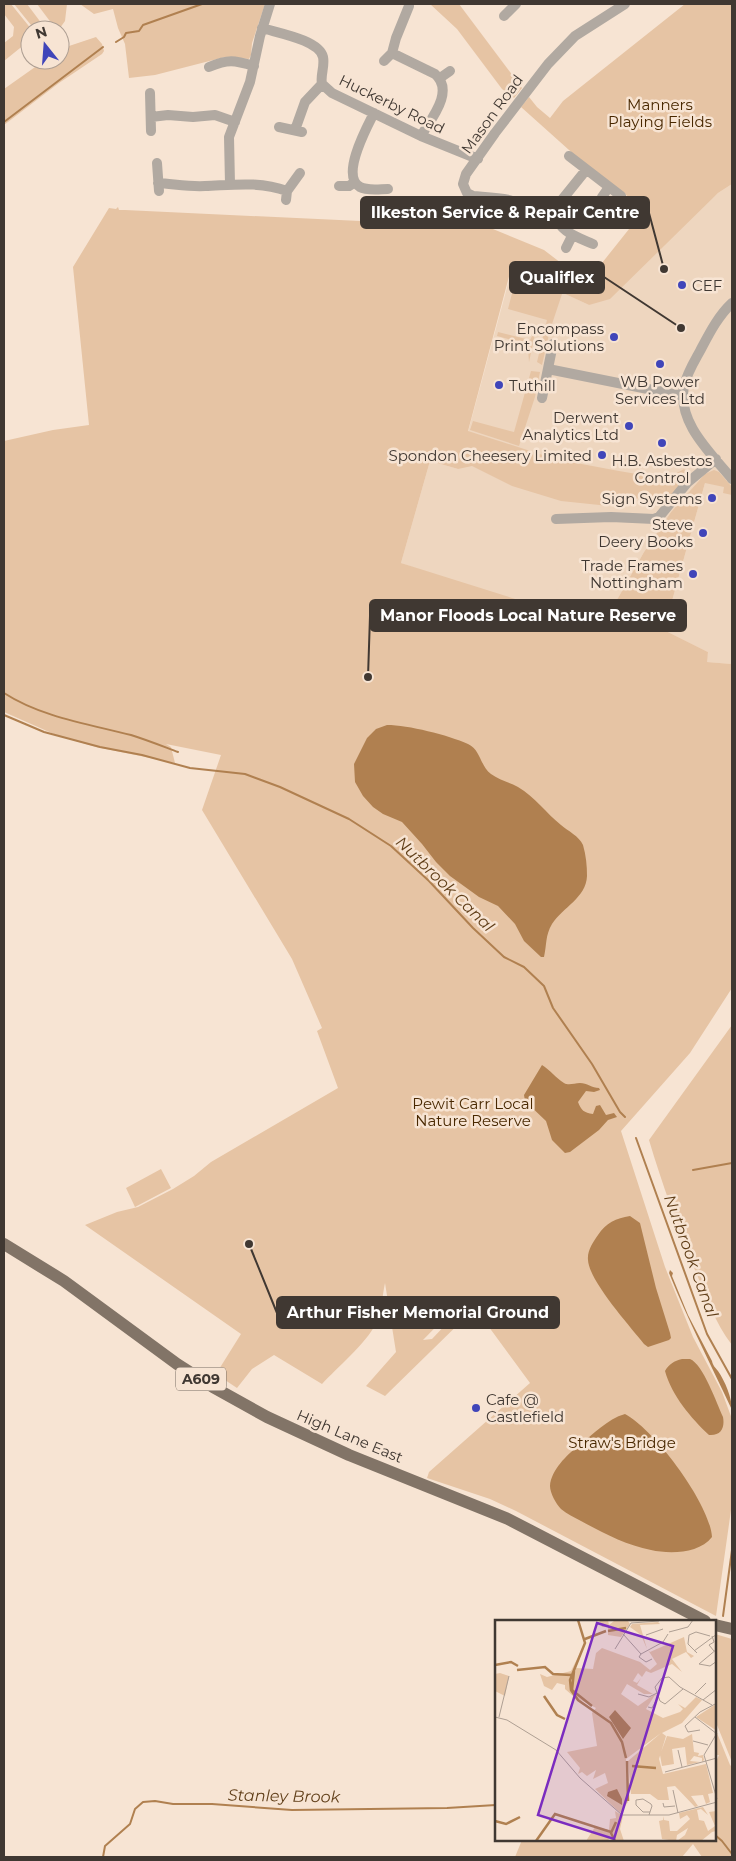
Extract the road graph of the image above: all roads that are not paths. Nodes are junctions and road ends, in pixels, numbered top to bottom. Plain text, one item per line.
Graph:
1 (270, 4) edge
2 (625, 4) edge
3 (409, 6) dead end
4 (262, 28) junction
5 (392, 53) junction
6 (384, 61) dead end
7 (254, 66) junction
8 (209, 67) dead end
9 (450, 71) dead end
10 (440, 78) junction
11 (322, 84) junction
12 (150, 93) dead end
13 (374, 113) junction
14 (151, 116) junction
15 (235, 122) junction
16 (280, 126) dead end
17 (151, 130) dead end
18 (421, 136) junction
19 (569, 156) dead end
20 (478, 159) junction
21 (156, 163) dead end
22 (586, 170) junction
23 (300, 174) dead end
24 (355, 182) junction
25 (230, 184) junction
26 (339, 186) dead end
27 (609, 188) junction
28 (388, 189) dead end
29 (621, 196) dead end
30 (602, 198) dead end
31 (551, 210) junction
32 (572, 236) junction
33 (593, 244) dead end
34 (566, 248) dead end
35 (732, 302) edge
36 (553, 344) dead end
37 (548, 369) junction
38 (683, 396) junction
39 (542, 398) dead end
40 (716, 459) junction
41 (732, 479) edge
42 (556, 518) dead end
43 (4, 1244) edge
44 (703, 1620) edge
45 (716, 1625) edge
46 (732, 1629) edge

1 - 4 street
2 - 20 street, Mason Road
3 - 5 street
4 - 7 street
4 - 11 street
5 - 6 street
5 - 10 street
7 - 8 street
7 - 15 street
9 - 10 street
10 - 18 street
11 - 13 street, Huckerby Road
11 - 16 street
12 - 14 street
13 - 18 street, Huckerby Road
13 - 24 street
14 - 15 street
14 - 17 street
15 - 25 street
18 - 20 street, Huckerby Road
19 - 22 street
20 - 31 street, Mason Road
21 - 25 street
22 - 27 street
22 - 31 street
23 - 25 street
24 - 26 street
24 - 28 street
27 - 29 street
27 - 30 street
31 - 32 street
32 - 33 street
32 - 34 street
35 - 38 street
36 - 37 street
37 - 38 street
37 - 39 street
38 - 40 street
40 - 41 street
40 - 42 street
43 - 44 main road, High Lane East / A609
45 - 46 main road

